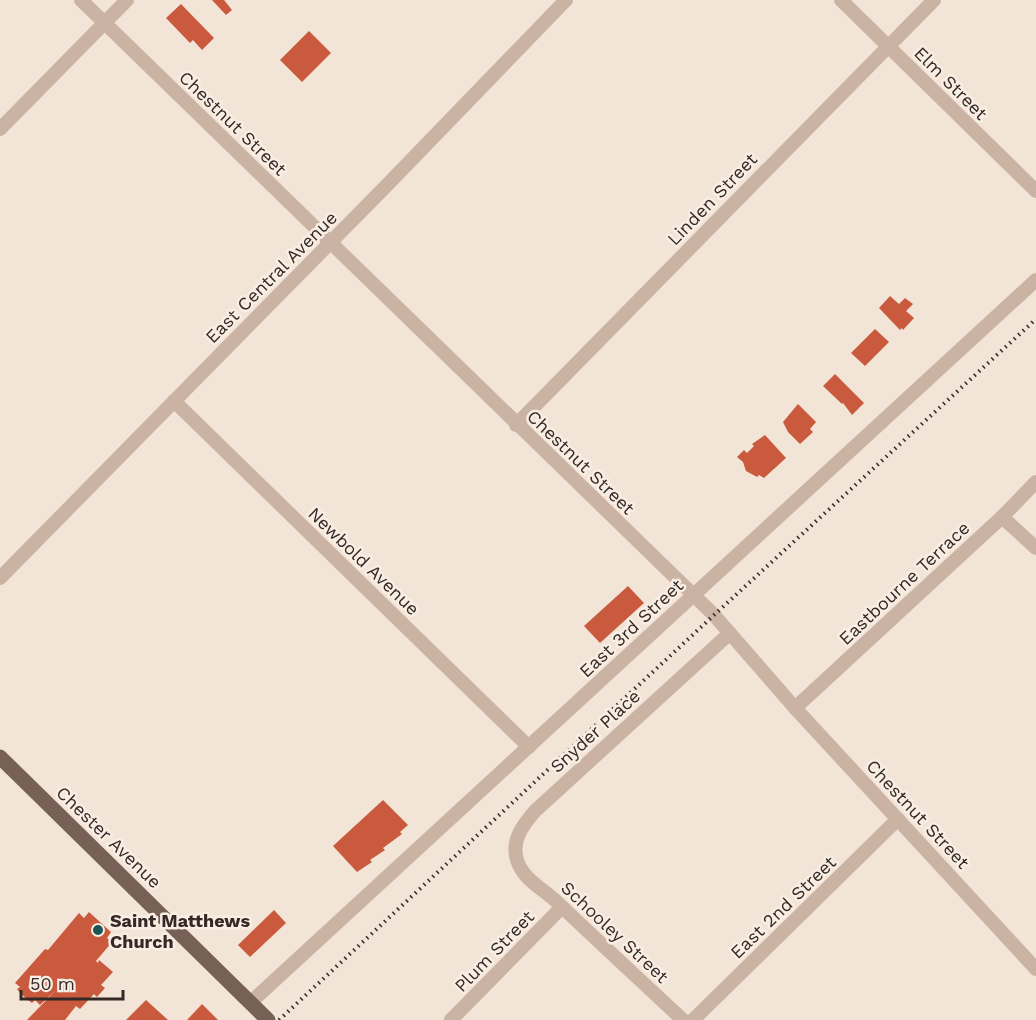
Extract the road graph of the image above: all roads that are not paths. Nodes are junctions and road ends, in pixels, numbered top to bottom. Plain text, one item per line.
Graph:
1 (81, 0) edge
2 (127, 0) edge
3 (566, 0) edge
4 (841, 0) edge
5 (934, 0) edge
6 (105, 23) junction
7 (888, 45) junction
8 (0, 129) edge
9 (1036, 192) edge
10 (330, 242) junction
11 (1036, 280) edge
12 (174, 401) junction
13 (516, 425) junction
14 (1036, 482) edge
15 (1002, 517) junction
16 (1036, 548) edge
17 (0, 578) edge
18 (693, 596) junction
19 (730, 633) junction
20 (795, 708) junction
21 (529, 747) junction
22 (0, 757) edge
23 (898, 819) junction
24 (522, 871) joint
25 (562, 907) junction
26 (1036, 969) edge
27 (251, 1002) junction
28 (268, 1020) edge
29 (451, 1020) edge
30 (683, 1020) edge
31 (693, 1020) edge

1 - 6 street, Chestnut Street
2 - 6 street
3 - 10 street, East Central Avenue
4 - 7 street, Elm Street
5 - 7 street, Linden Street
6 - 8 street
6 - 10 street, Chestnut Street
7 - 9 street, Elm Street
7 - 13 street, Linden Street
10 - 12 street, East Central Avenue
10 - 13 street, Chestnut Street
11 - 18 street, East 3rd Street
12 - 17 street, East Central Avenue
12 - 21 street, Newbold Avenue
13 - 18 street, Chestnut Street
14 - 15 street, Eastbourne Terrace
15 - 16 street
15 - 20 street, Eastbourne Terrace
18 - 19 street, Chestnut Street
18 - 21 street, East 3rd Street
19 - 20 street, Chestnut Street
19 - 24 street, Snyder Place
20 - 23 street, Chestnut Street
21 - 27 street, East 3rd Street
22 - 27 main road, Chester Avenue
23 - 26 street, Chestnut Street
23 - 31 street, East 2nd Street
24 - 25 street, Schooley Street
25 - 29 street, Plum Street
25 - 30 street, Schooley Street
27 - 28 main road, Chester Avenue

